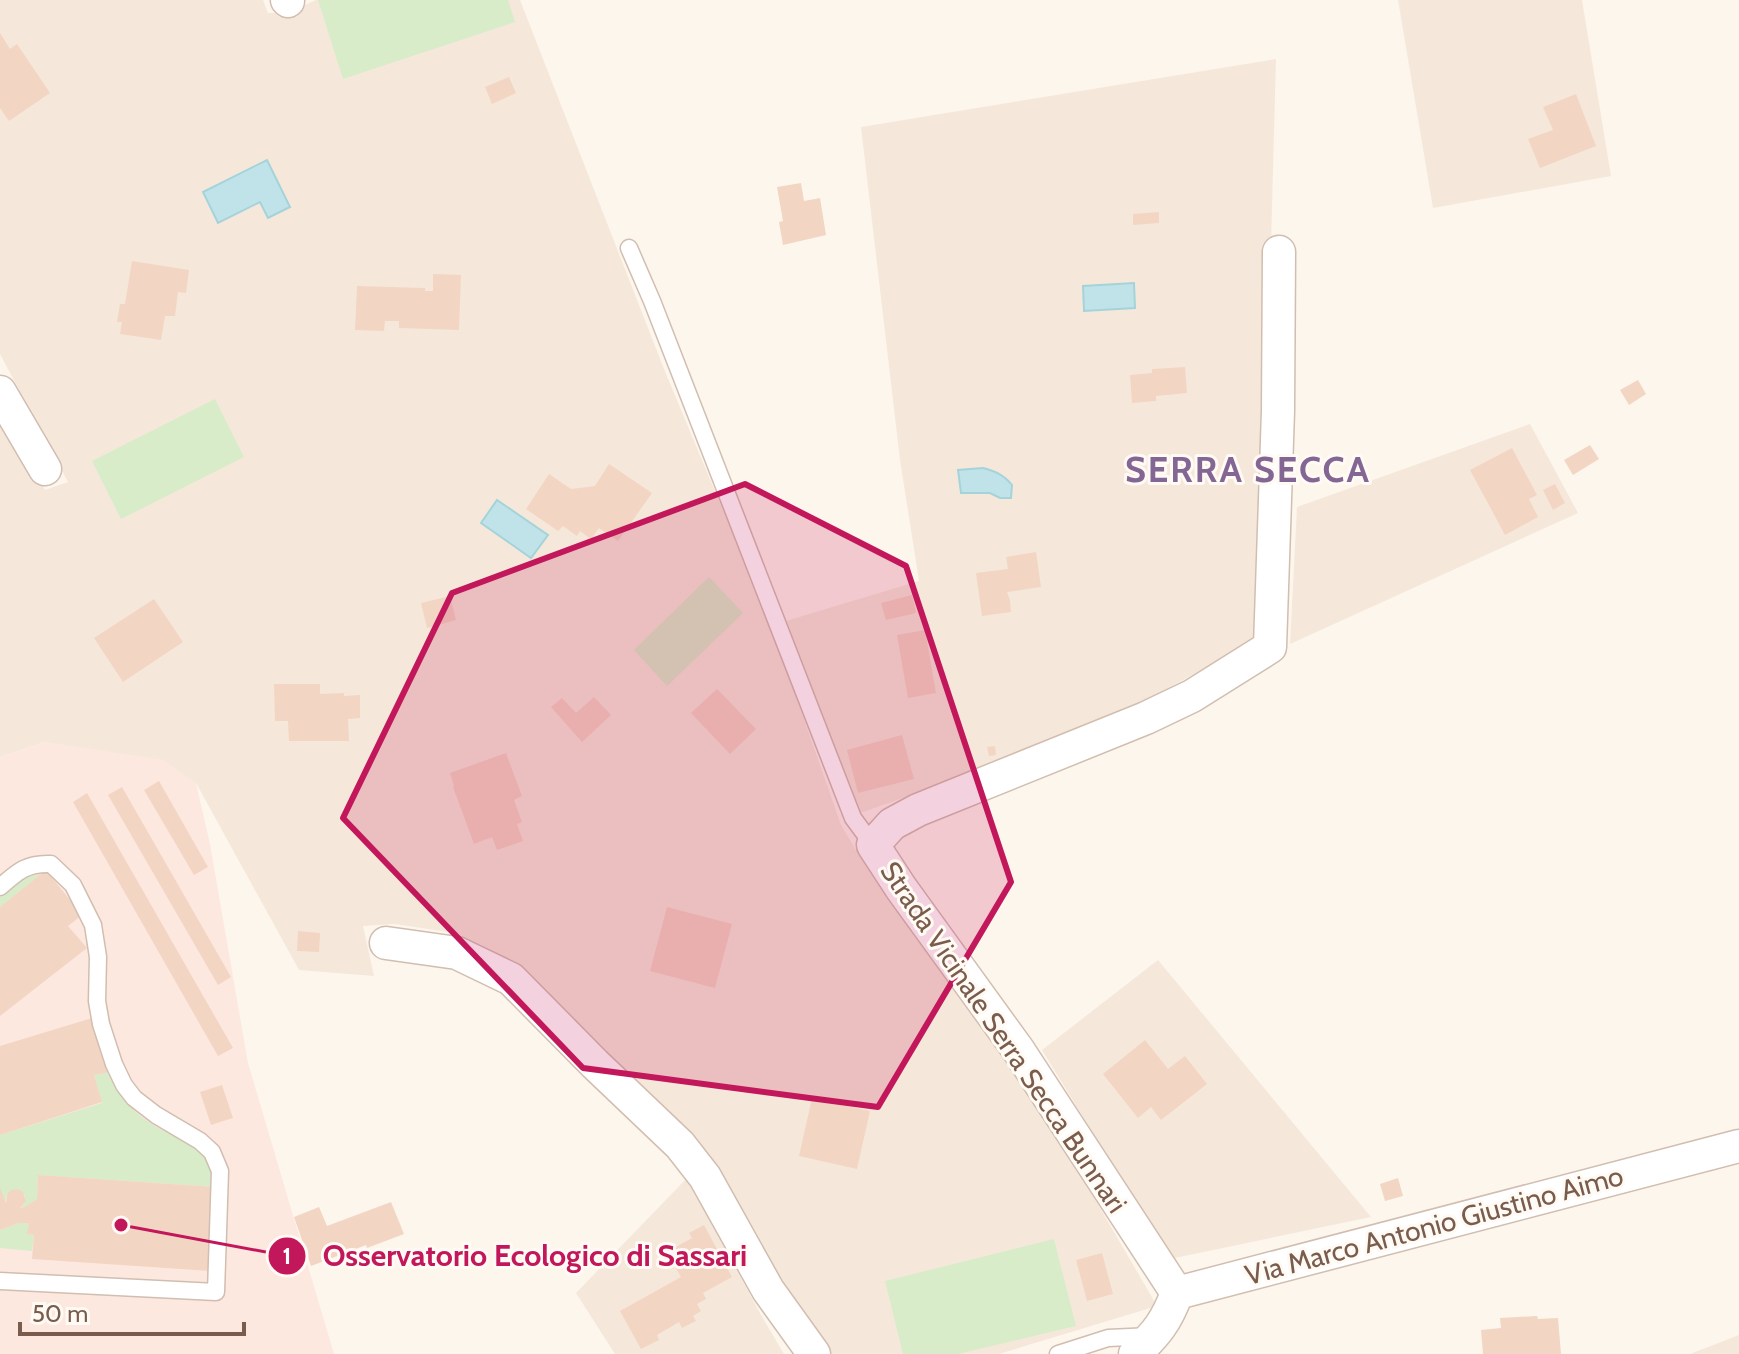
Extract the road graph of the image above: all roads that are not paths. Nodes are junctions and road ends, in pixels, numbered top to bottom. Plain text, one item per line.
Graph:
1 (629, 248) dead end
2 (1279, 252) dead end
3 (0, 392) edge
4 (45, 469) dead end
5 (873, 845) junction
6 (0, 887) edge
7 (386, 943) dead end
8 (1739, 1146) edge
9 (0, 1281) edge
10 (1177, 1293) junction
11 (1154, 1349) edge
12 (814, 1354) edge
13 (1058, 1354) edge

1 - 5 lane
2 - 5 street, Strada Vicinale Serra Secca Bunnari
3 - 4 street
5 - 10 street, Strada Vicinale Serra Secca Bunnari
6 - 9 lane
7 - 12 street
8 - 10 street, Via Marco Antonio Giustino Aimo
10 - 11 street
11 - 13 lane

